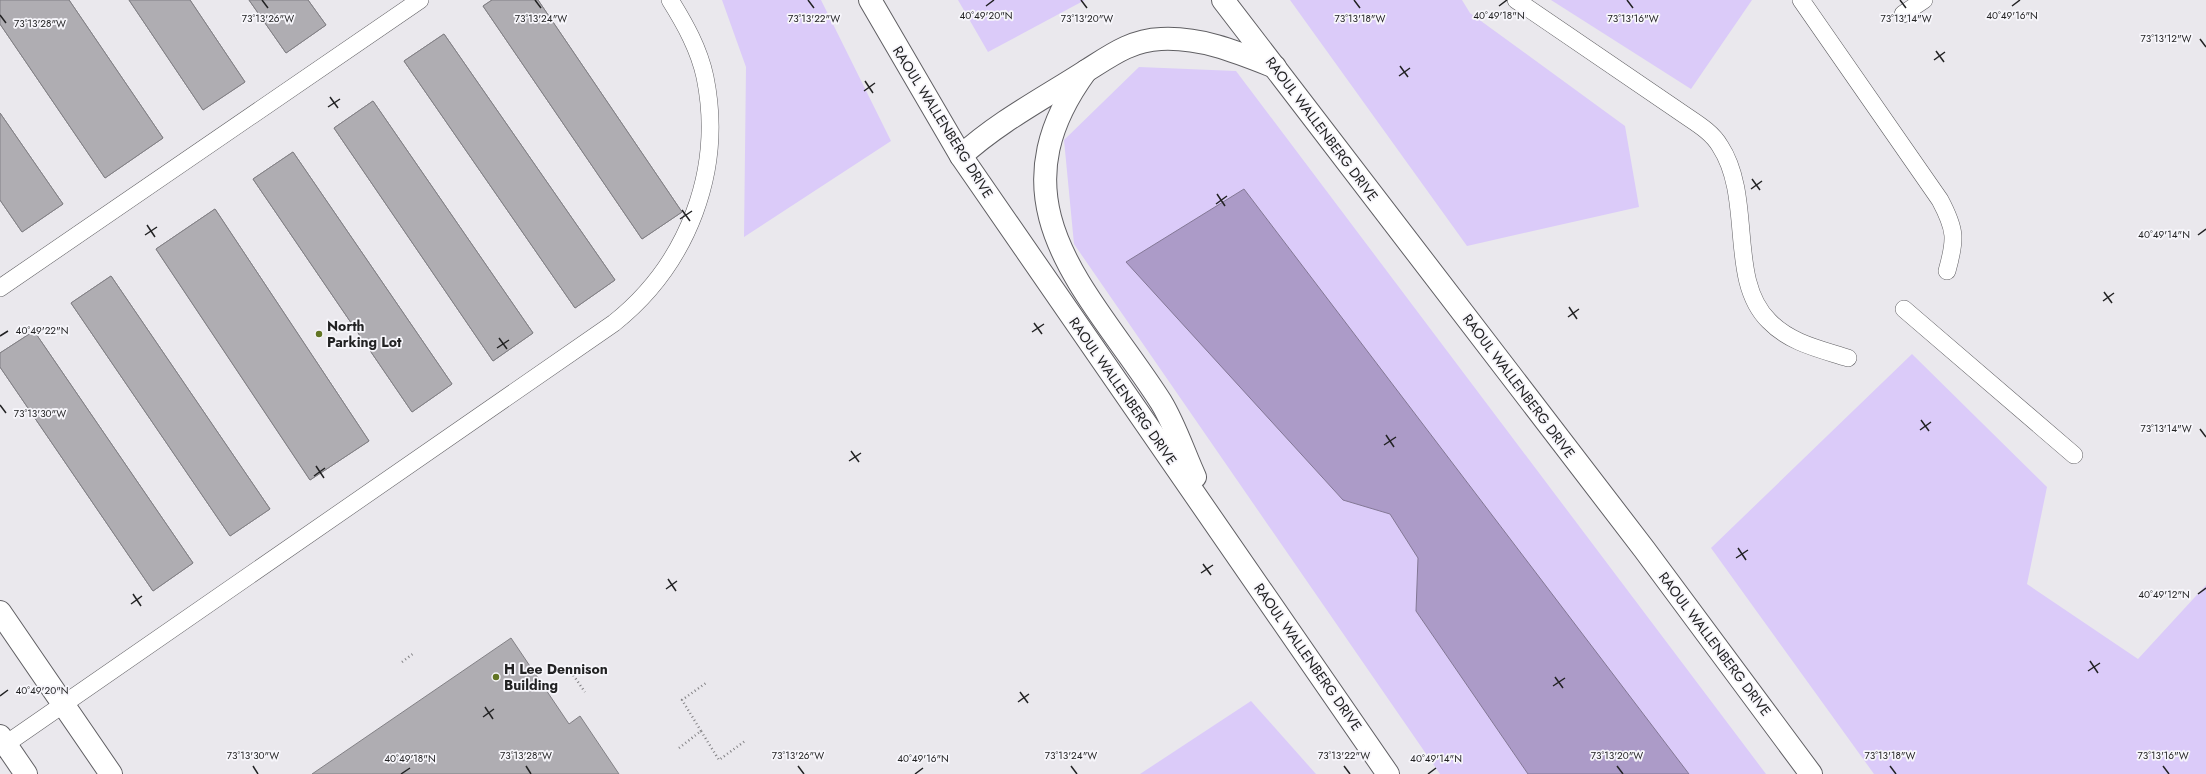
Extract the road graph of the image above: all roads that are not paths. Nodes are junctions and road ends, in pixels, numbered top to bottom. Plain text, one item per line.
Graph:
1 (420, 0) edge
2 (670, 0) edge
3 (870, 0) edge
4 (1223, 0) edge
5 (1516, 0) edge
6 (1801, 0) edge
7 (1924, 0) edge
8 (1903, 14) dead end
9 (1275, 67) junction
10 (1086, 71) junction
11 (961, 156) junction
12 (1948, 271) dead end
13 (0, 288) edge
14 (1904, 309) dead end
15 (1848, 358) dead end
16 (2074, 455) dead end
17 (1219, 529) junction
18 (0, 612) edge
19 (63, 705) junction
20 (3, 740) edge
21 (26, 774) edge
22 (111, 774) edge
23 (1388, 774) edge
24 (1811, 774) edge

1 - 13 lane
2 - 19 lane
3 - 11 street, RAOUL WALLENBERG DRIVE
4 - 9 street, RAOUL WALLENBERG DRIVE
5 - 15 lane
6 - 12 lane
7 - 8 lane
9 - 10 street
9 - 24 street, RAOUL WALLENBERG DRIVE
10 - 11 street
10 - 17 street
11 - 17 street, RAOUL WALLENBERG DRIVE
14 - 16 lane
17 - 23 street, RAOUL WALLENBERG DRIVE
18 - 19 street
19 - 20 lane
19 - 22 street
20 - 21 street

